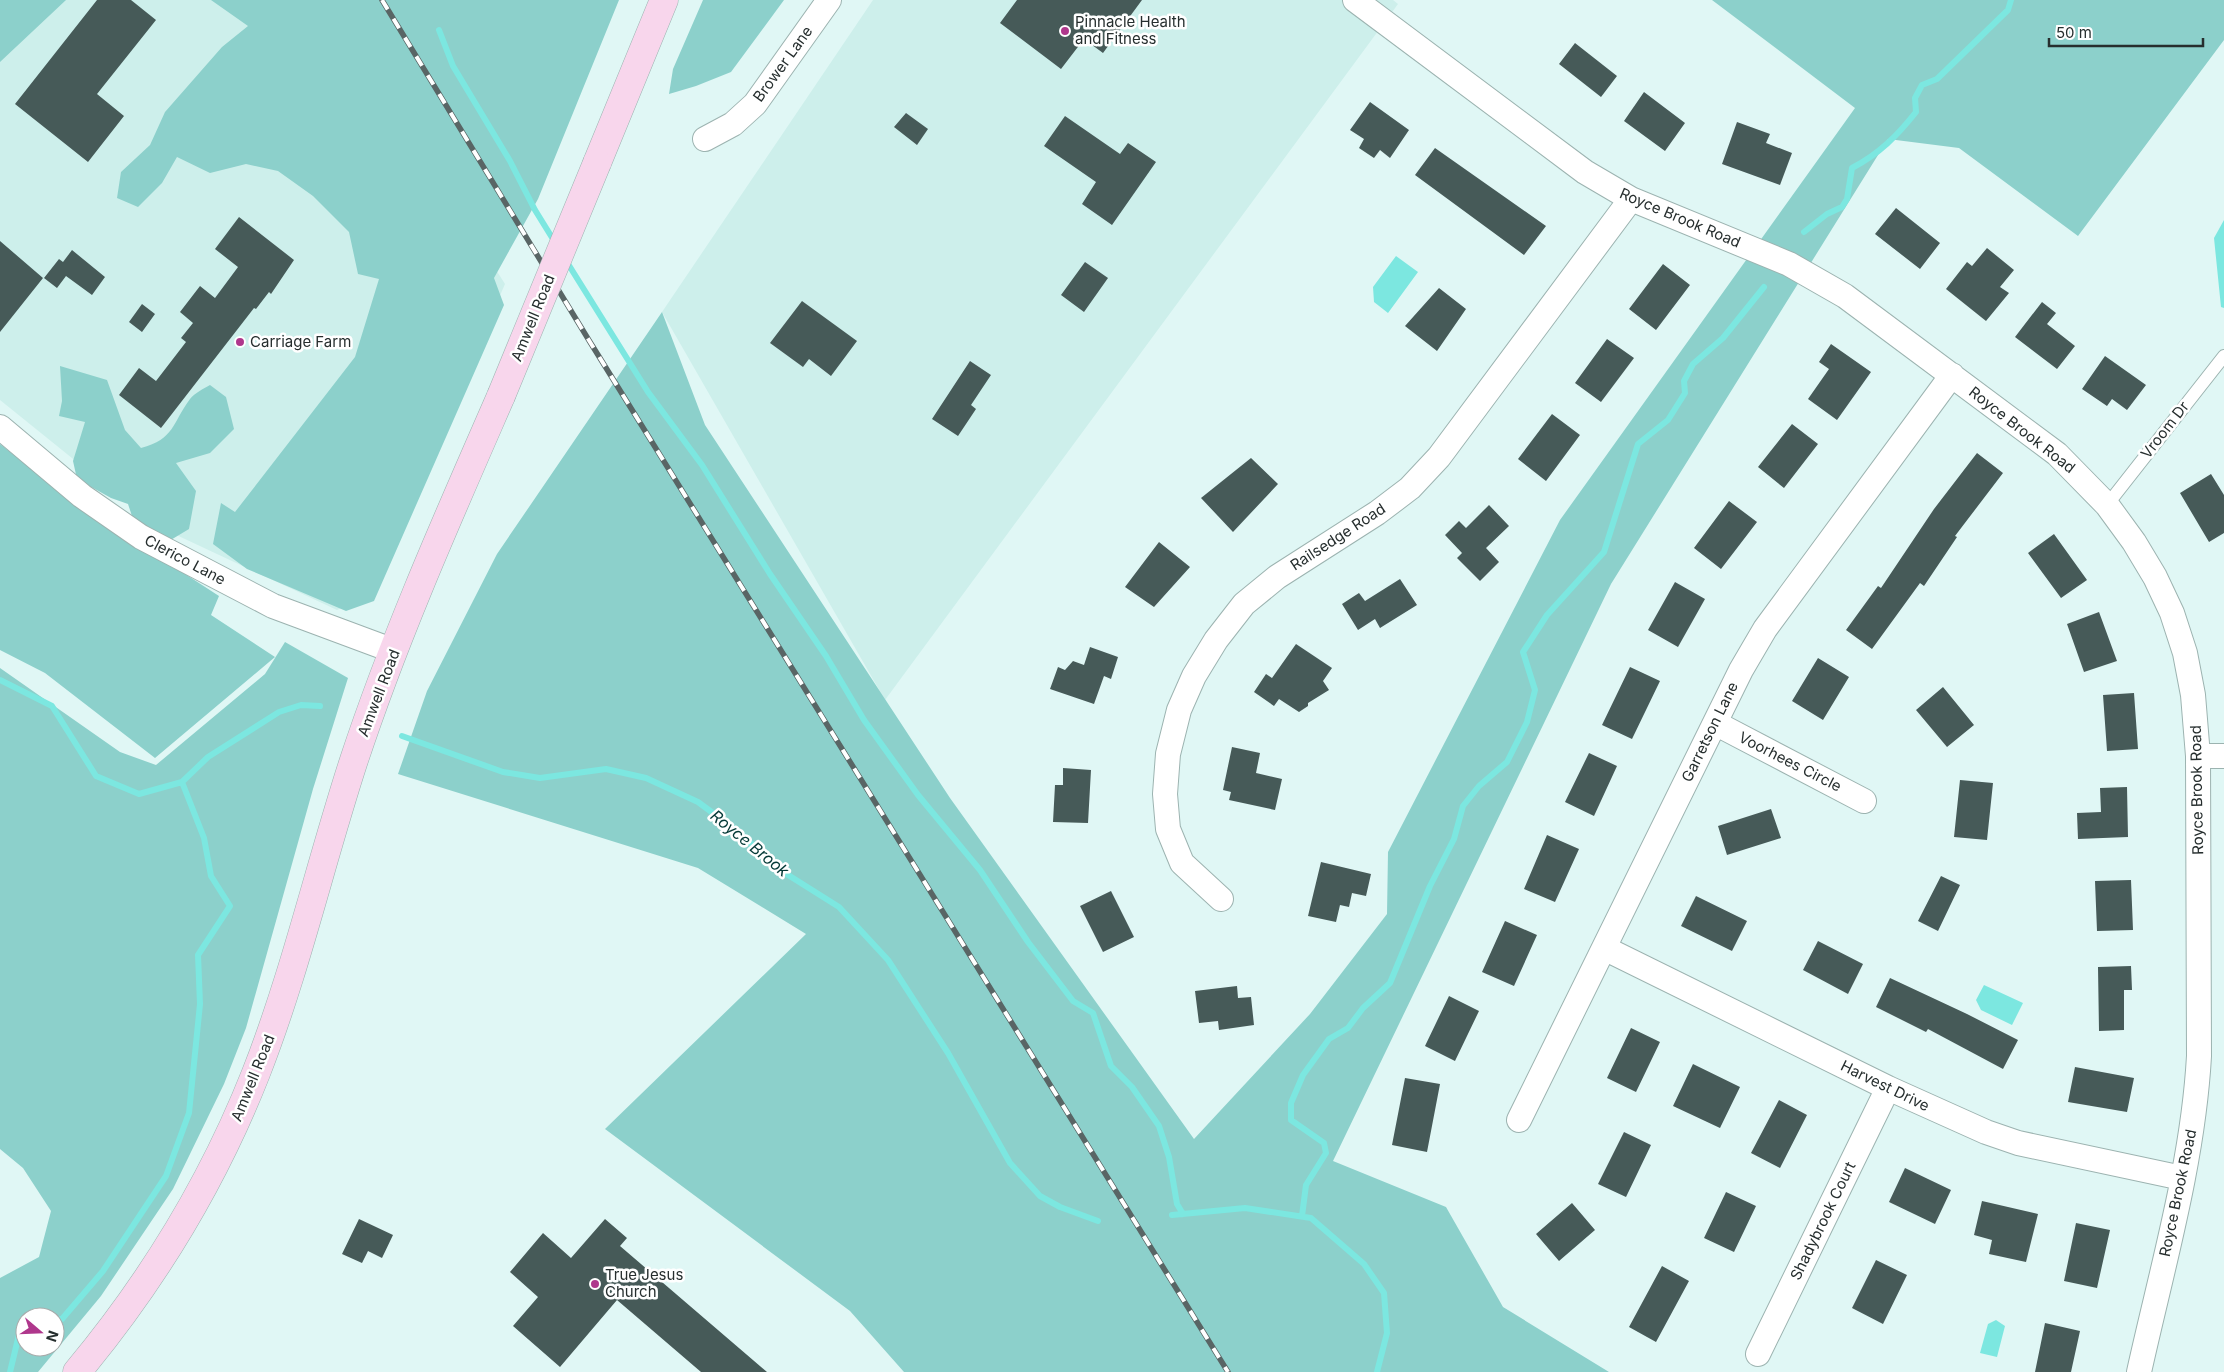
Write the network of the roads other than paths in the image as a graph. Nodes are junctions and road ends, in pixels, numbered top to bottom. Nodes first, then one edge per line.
1 (664, 0) edge
2 (829, 0) edge
3 (1355, 0) edge
4 (705, 139) dead end
5 (1631, 199) junction
6 (2224, 356) edge
7 (1952, 376) junction
8 (0, 427) edge
9 (2107, 505) junction
10 (394, 651) junction
11 (1716, 723) junction
12 (2198, 756) junction
13 (2224, 756) edge
14 (1864, 801) dead end
15 (1221, 898) dead end
16 (1604, 948) junction
17 (1888, 1088) junction
18 (1520, 1120) dead end
19 (2182, 1178) junction
20 (1758, 1354) dead end
21 (77, 1372) edge
22 (2139, 1372) edge

1 - 10 main road, Amwell Road, bridge
2 - 4 street, Brower Lane
3 - 5 street, Royce Brook Road
5 - 7 street, Royce Brook Road
5 - 15 street, Railsedge Road
6 - 9 lane, Vroom Dr
7 - 9 street, Royce Brook Road
7 - 11 street, Garretson Lane
8 - 10 street, Clerico Lane
9 - 12 street, Royce Brook Road
10 - 21 main road, Amwell Road
11 - 14 street, Voorhees Circle
11 - 16 street, Garretson Lane
12 - 13 street
12 - 19 street, Royce Brook Road
16 - 17 street, Harvest Drive
16 - 18 street, Garretson Lane
17 - 19 street, Harvest Drive
17 - 20 street, Shadybrook Court
19 - 22 street, Royce Brook Road

